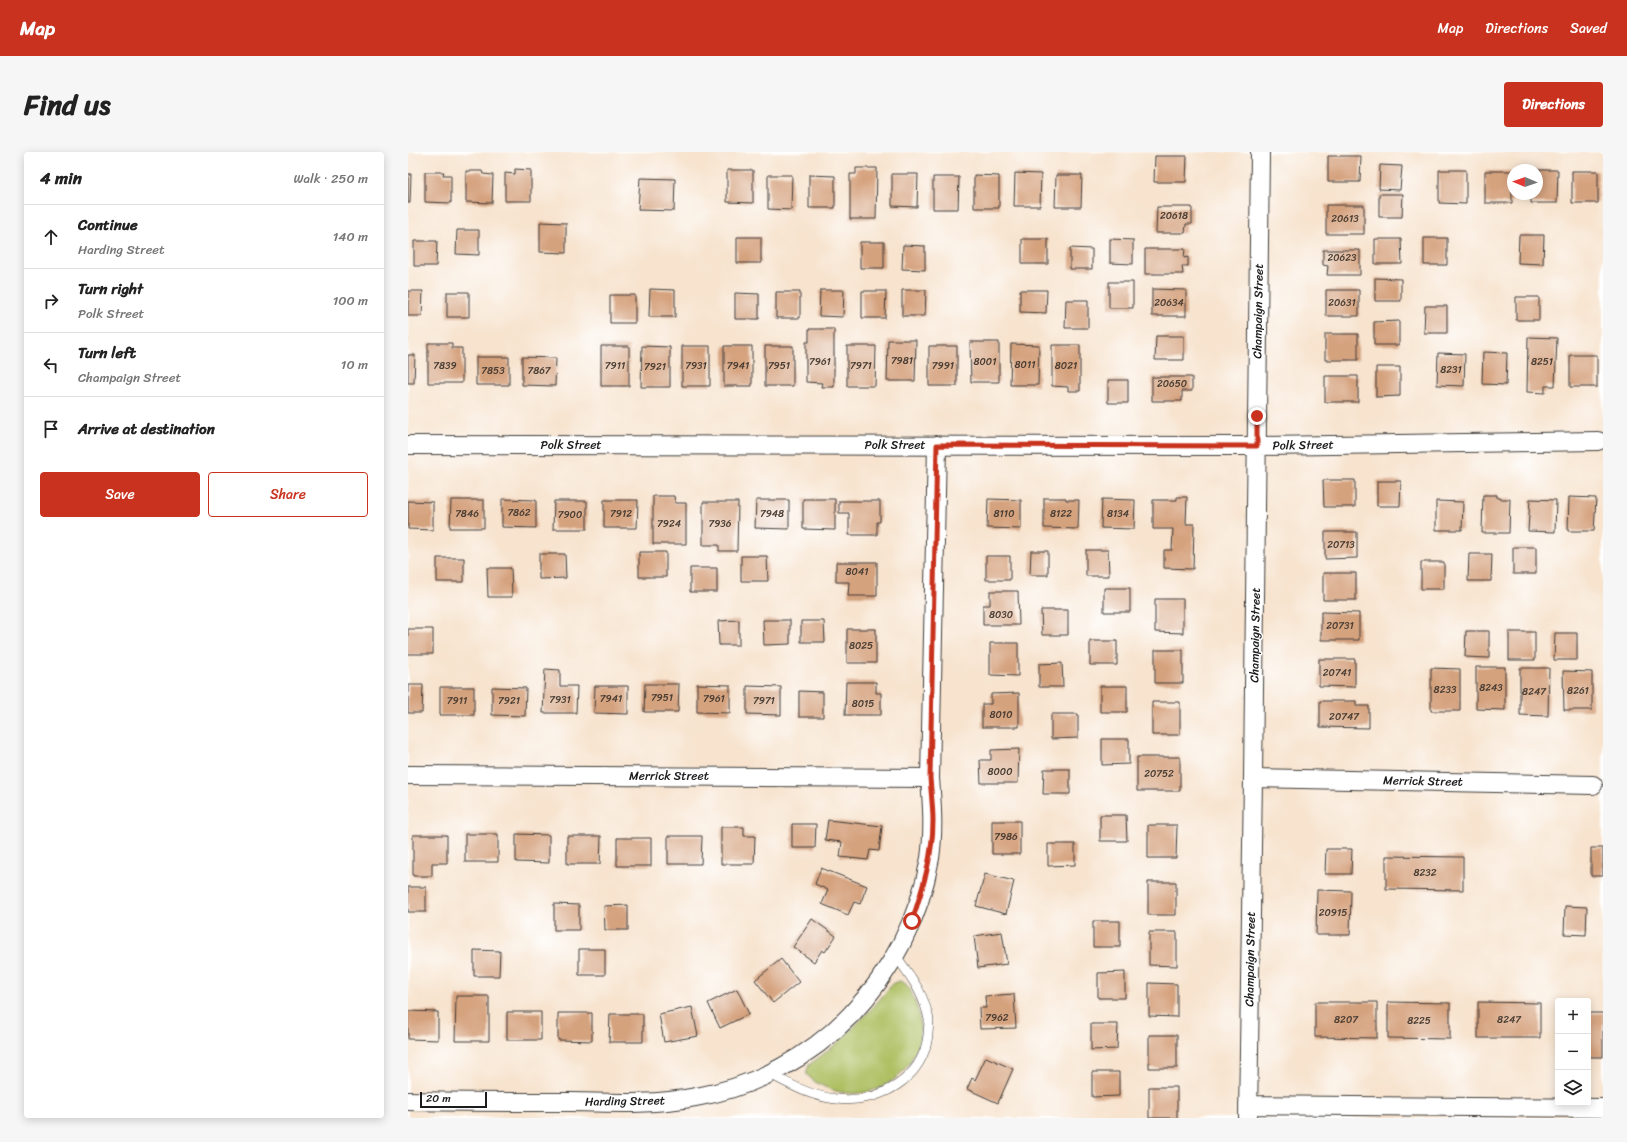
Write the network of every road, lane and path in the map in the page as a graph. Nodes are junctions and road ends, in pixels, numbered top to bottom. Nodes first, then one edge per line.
1 (1260, 152) edge
2 (1601, 441) edge
3 (408, 445) edge
4 (937, 445) junction
5 (1257, 446) junction
6 (408, 775) edge
7 (930, 778) junction
8 (1253, 778) junction
9 (1598, 783) edge
10 (896, 956) junction
11 (768, 1073) junction
12 (408, 1101) edge
13 (1603, 1108) edge
14 (1248, 1112) edge

1 - 5 street, Champaign Street
2 - 5 street, Polk Street
3 - 4 street, Polk Street
4 - 5 street, Polk Street
4 - 7 street, Harding Street
5 - 8 street, Champaign Street
6 - 7 street, Merrick Street
7 - 10 street, Harding Street
8 - 9 street, Merrick Street
8 - 14 street, Champaign Street
10 - 11 street, Harding Street
10 - 11 lane
11 - 12 street, Harding Street
13 - 14 street

